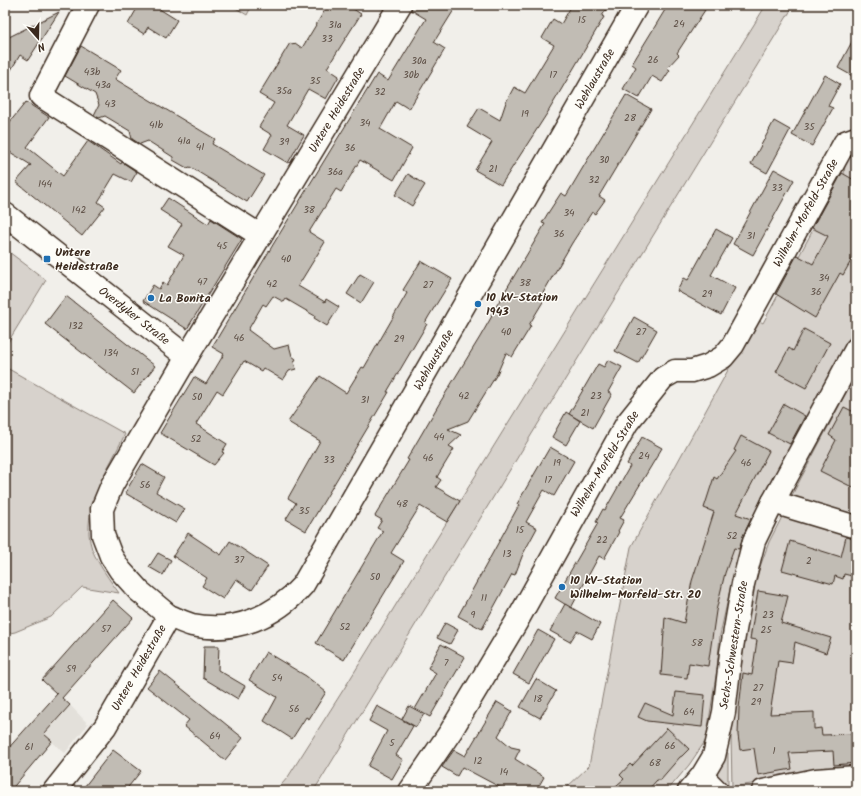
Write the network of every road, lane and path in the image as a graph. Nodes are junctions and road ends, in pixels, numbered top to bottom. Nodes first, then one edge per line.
1 (88, 5) edge
2 (400, 5) edge
3 (638, 5) edge
4 (856, 138) edge
5 (5, 214) edge
6 (261, 236) junction
7 (856, 348) edge
8 (187, 357) junction
9 (773, 502) junction
10 (856, 527) edge
11 (169, 616) junction
12 (856, 777) edge
13 (703, 786) edge
14 (54, 791) edge
15 (410, 791) edge
16 (762, 791) edge

1 - 6 street
2 - 6 street, Untere Heidestraße
3 - 11 street, Wehlaustraße
4 - 15 street, Wilhelm-Morfeld-Straße
5 - 8 street, Overdyker Straße
6 - 8 street, Untere Heidestraße
7 - 9 street, Sechs-Schwestern-Straße
8 - 11 street, Untere Heidestraße
9 - 10 street
9 - 13 street, Sechs-Schwestern-Straße
11 - 14 street, Untere Heidestraße
12 - 16 street

